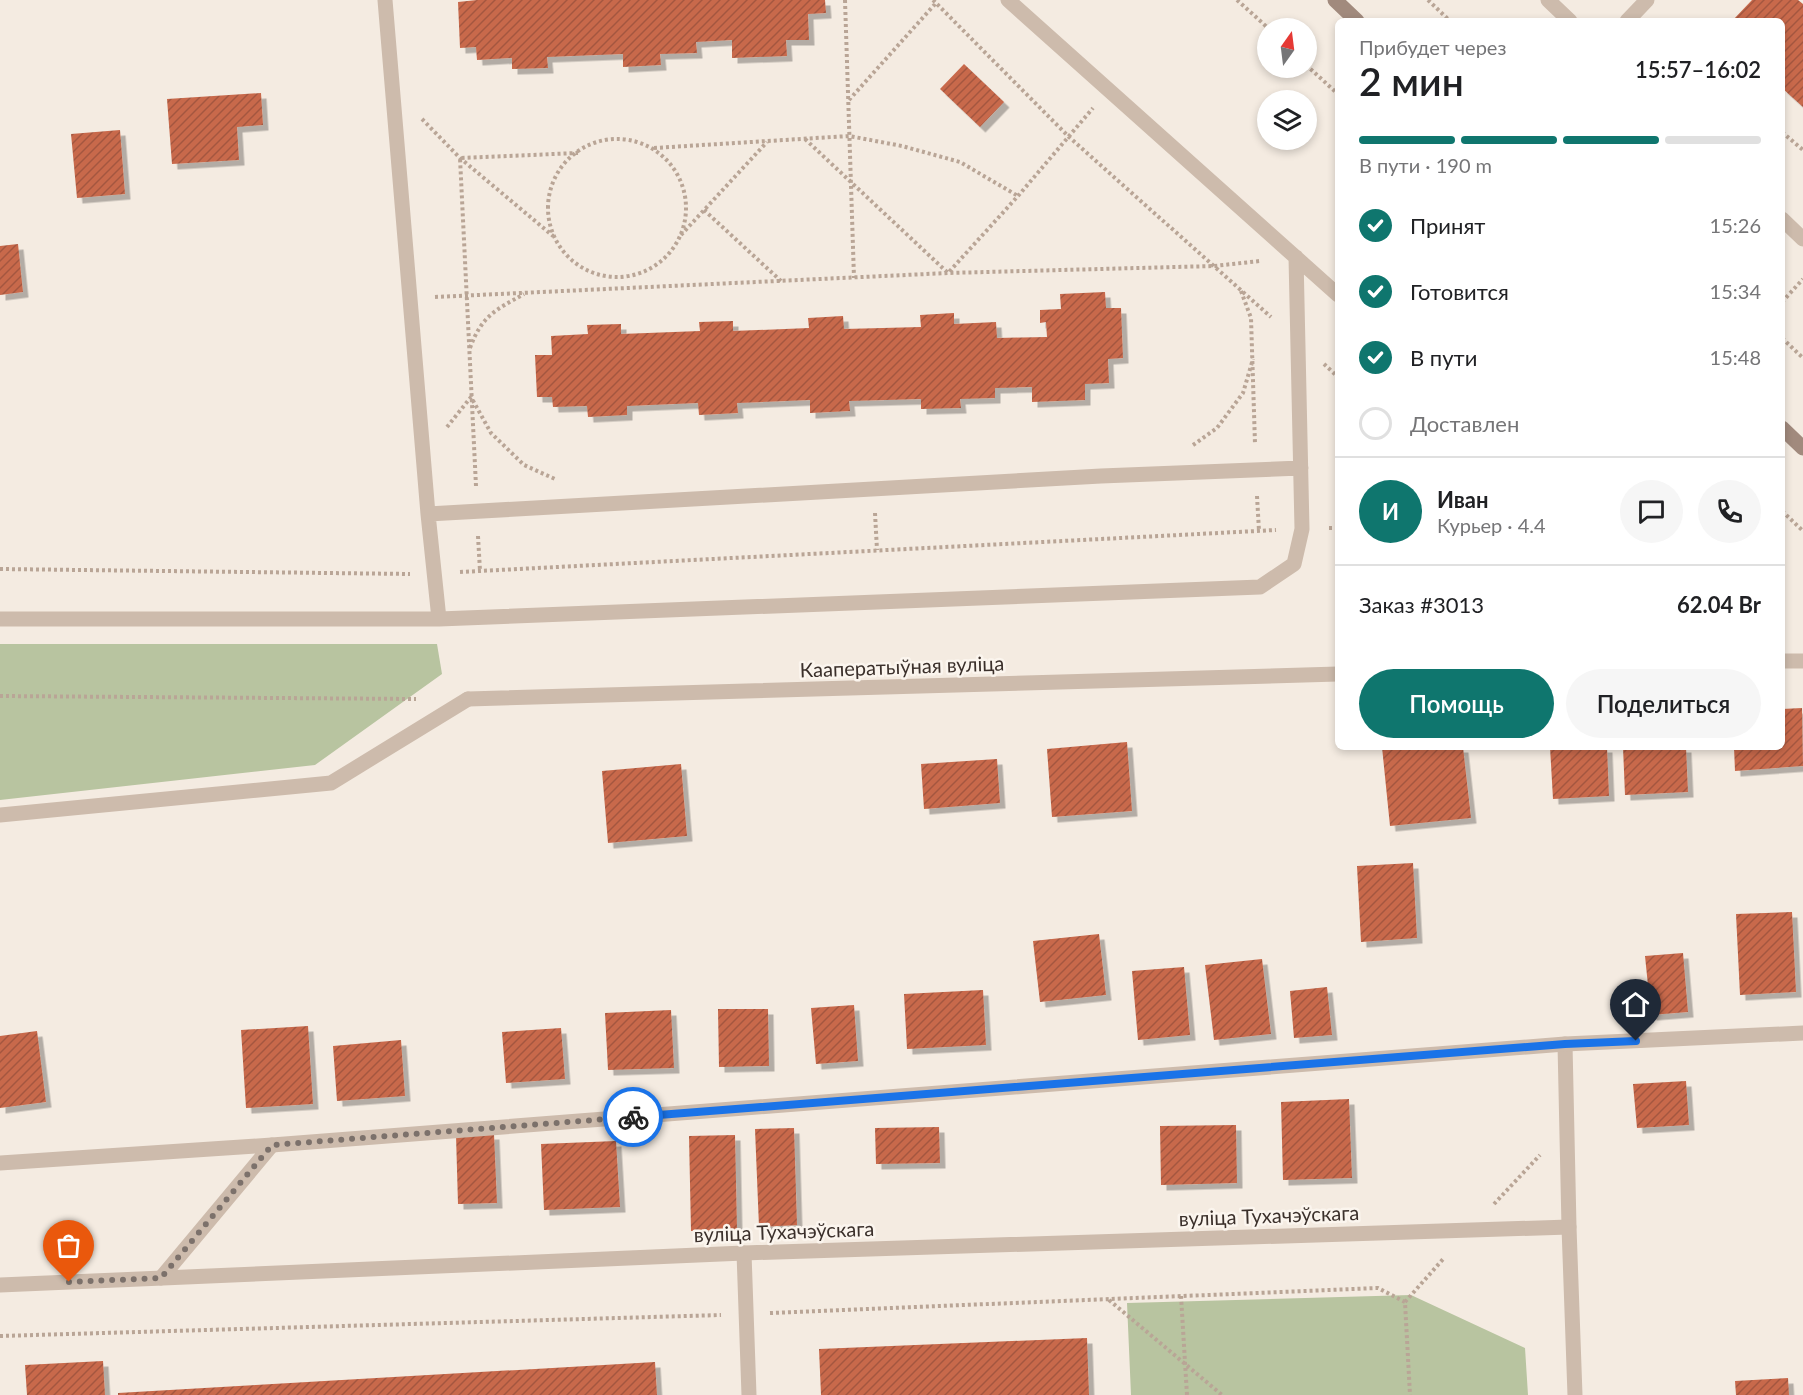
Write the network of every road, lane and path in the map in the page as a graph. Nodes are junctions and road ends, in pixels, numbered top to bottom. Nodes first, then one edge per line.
1 (385, 0) edge
2 (845, 0) edge
3 (1008, 0) edge
4 (1237, 0) edge
5 (1335, 0) edge
6 (1428, 0) edge
7 (1548, 0) edge
8 (1647, 0) edge
9 (934, 2) edge
10 (1257, 18) edge
11 (1354, 18) edge
12 (1447, 18) edge
13 (1567, 18) edge
14 (1630, 18) edge
15 (1317, 75) edge
16 (393, 88) junction
17 (1109, 90) junction
18 (1335, 91) edge
19 (848, 101) junction
20 (1785, 135) edge
21 (849, 136) junction
22 (1069, 137) junction
23 (804, 140) junction
24 (768, 141) junction
25 (654, 148) junction
26 (1803, 150) edge
27 (578, 153) junction
28 (460, 158) junction
29 (851, 184) junction
30 (1018, 196) junction
31 (704, 210) junction
32 (548, 218) junction
33 (534, 220) junction
34 (1785, 222) edge
35 (680, 236) junction
36 (554, 237) junction
37 (1803, 239) edge
38 (1296, 257) junction
39 (1214, 266) junction
40 (948, 273) junction
41 (618, 277) junction
42 (854, 278) junction
43 (1803, 279) edge
44 (782, 281) junction
45 (1240, 288) junction
46 (619, 289) junction
47 (1335, 292) edge
48 (525, 293) junction
49 (466, 296) junction
50 (410, 298) junction
51 (1785, 299) edge
52 (1785, 341) edge
53 (1298, 342) junction
54 (469, 350) junction
55 (1803, 358) edge
56 (1335, 374) edge
57 (471, 397) junction
58 (1785, 431) edge
59 (1803, 448) edge
60 (1301, 468) junction
61 (1256, 470) junction
62 (564, 483) dead end
63 (477, 512) junction
64 (428, 514) junction
65 (1785, 514) edge
66 (1335, 528) edge
67 (1302, 529) junction
68 (1259, 531) junction
69 (1803, 531) edge
70 (0, 569) edge
71 (480, 571) junction
72 (434, 574) junction
73 (0, 619) edge
74 (440, 619) junction
75 (1785, 661) edge
76 (1803, 661) edge
77 (1335, 674) edge
78 (0, 696) edge
79 (421, 699) dead end
80 (0, 815) edge
81 (1803, 1033) edge
82 (1565, 1044) junction
83 (272, 1145) junction
84 (0, 1163) edge
85 (1569, 1227) junction
86 (744, 1253) junction
87 (161, 1278) junction
88 (0, 1285) edge
89 (1181, 1296) junction
90 (1108, 1299) junction
91 (746, 1314) junction
92 (0, 1336) edge
93 (1185, 1362) junction
94 (749, 1395) edge
95 (1187, 1395) edge
96 (1222, 1395) edge
97 (1410, 1395) edge
98 (1575, 1395) edge

1 - 16 street
2 - 19 path
3 - 17 street
4 - 10 path
5 - 11 main road
6 - 12 path
7 - 13 street
8 - 14 street
9 - 19 path
9 - 22 path
15 - 18 path
16 - 28 path
16 - 50 street
17 - 22 path
17 - 38 street
19 - 21 path
20 - 26 path
21 - 23 path
21 - 29 path
21 - 30 path
22 - 30 path
22 - 39 path
23 - 24 path
23 - 29 path
24 - 25 path
24 - 31 path
25 - 27 path
25 - 35 path
27 - 28 path
27 - 32 path
28 - 33 path
28 - 49 path
29 - 40 path
29 - 42 path
30 - 40 path
31 - 35 path
31 - 44 path
32 - 33 path
32 - 36 path
33 - 36 path
34 - 37 street
35 - 41 path
36 - 41 path
38 - 39 path
38 - 47 street
38 - 53 street
39 - 40 path
39 - 45 path
40 - 42 path
41 - 46 path
42 - 44 path
43 - 51 path
44 - 46 path
45 - 53 path
45 - 61 path
46 - 48 path
48 - 49 path
48 - 54 path
49 - 50 path
49 - 54 path
50 - 64 street
52 - 55 path
53 - 56 path
53 - 60 street
54 - 57 path
57 - 62 path
57 - 63 path
58 - 59 main road
60 - 61 street
60 - 67 street
61 - 63 street
61 - 68 path
63 - 64 street
63 - 71 path
64 - 72 street
65 - 69 path
66 - 67 path
67 - 68 path
67 - 74 street
68 - 71 path
70 - 72 path
71 - 72 path
72 - 74 street
73 - 74 street
75 - 76 street
77 - 80 street, Кааператыўная вуліца
78 - 79 path
81 - 82 street
82 - 83 street
82 - 85 street
83 - 84 street
83 - 87 street
85 - 86 street, вуліца Тухачэўскага
85 - 98 street
86 - 87 street, вуліца Тухачэўскага
86 - 91 street
87 - 88 street, вуліца Тухачэўскага
89 - 90 path
89 - 93 path
89 - 97 path
90 - 91 path
90 - 93 path
91 - 92 path
91 - 94 street
93 - 95 path
93 - 96 path

